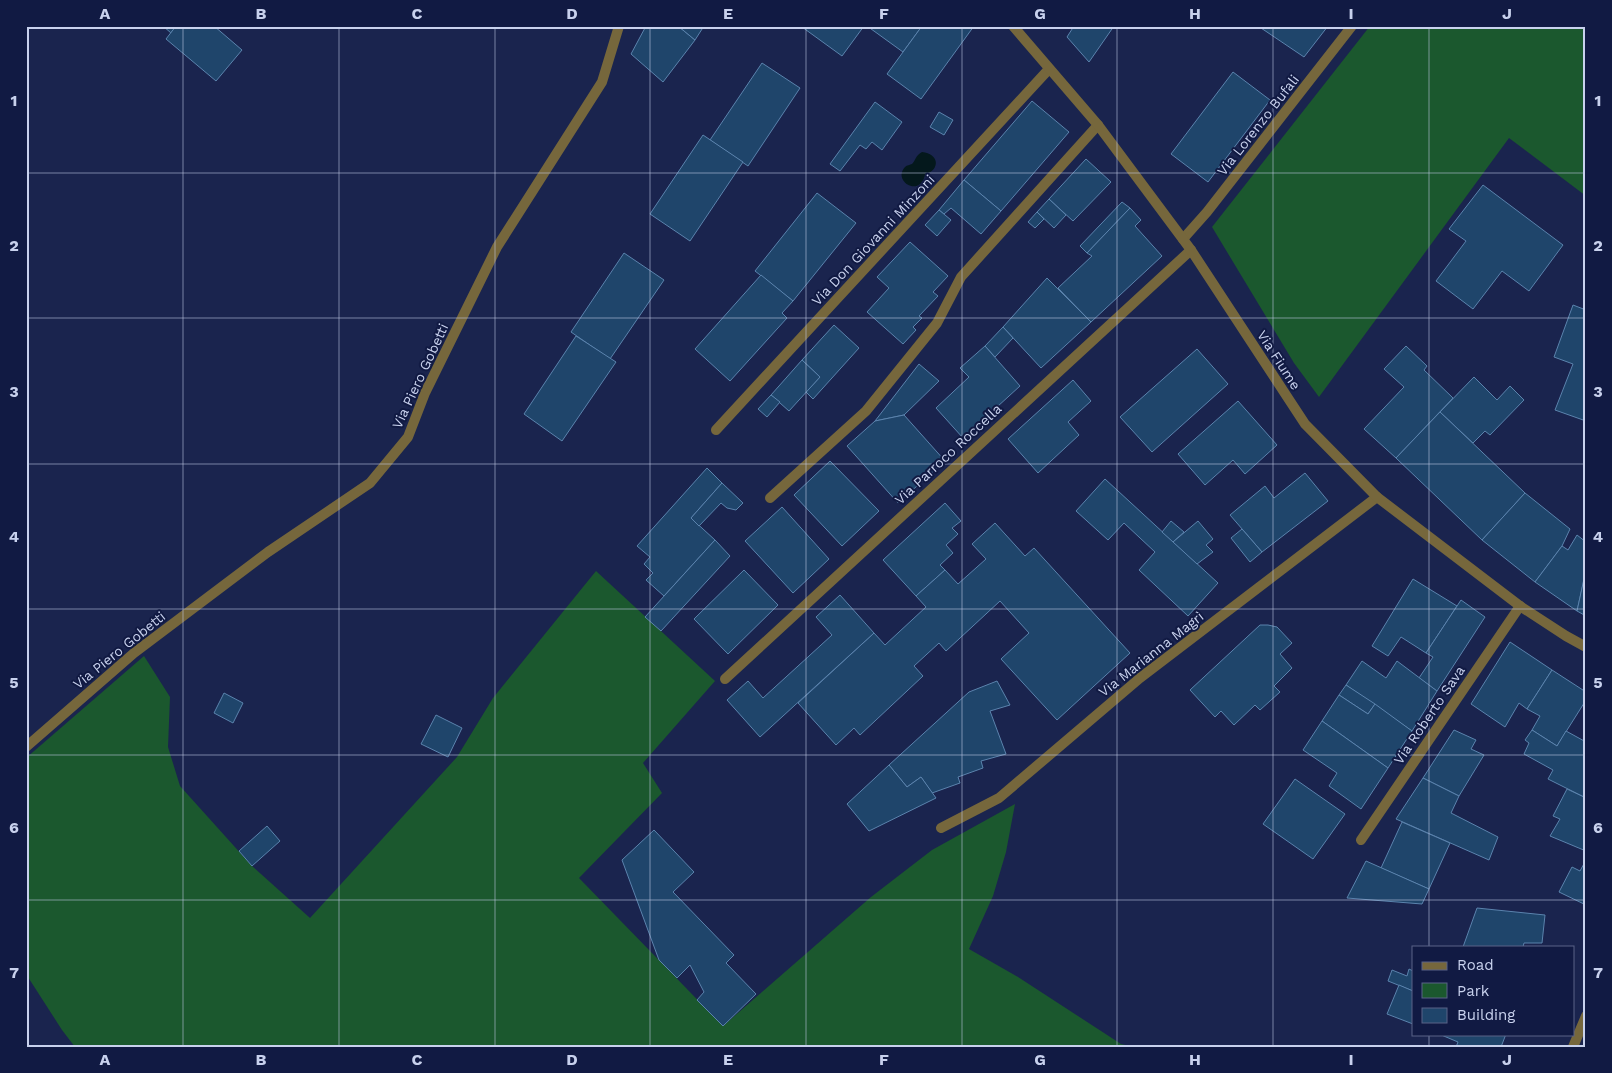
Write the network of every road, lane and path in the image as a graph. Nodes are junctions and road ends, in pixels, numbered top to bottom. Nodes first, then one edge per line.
1 (619, 26) edge
2 (1013, 26) edge
3 (1352, 26) edge
4 (1049, 69) junction
5 (1098, 125) junction
6 (1183, 239) junction
7 (1191, 250) junction
8 (716, 430) dead end
9 (1377, 497) junction
10 (770, 498) dead end
11 (1520, 606) junction
12 (1586, 647) edge
13 (725, 679) dead end
14 (26, 747) edge
15 (941, 828) dead end
16 (1361, 840) dead end
17 (1586, 1016) edge
18 (1573, 1047) edge

1 - 14 street, Via Piero Gobetti
2 - 4 street, Via Fiume
3 - 6 street, Via Lorenzo Bufali
4 - 5 street, Via Fiume
4 - 8 street, Via Don Giovanni Minzoni
5 - 6 street, Via Fiume
5 - 10 street
6 - 7 street, Via Fiume
7 - 9 street, Via Fiume
7 - 13 street, Via Parroco Roccella
9 - 11 street, Via Fiume
9 - 15 street, Via Marianna Magrì
11 - 12 street, Via Fiume
11 - 16 street, Via Roberto Sava
17 - 18 street

